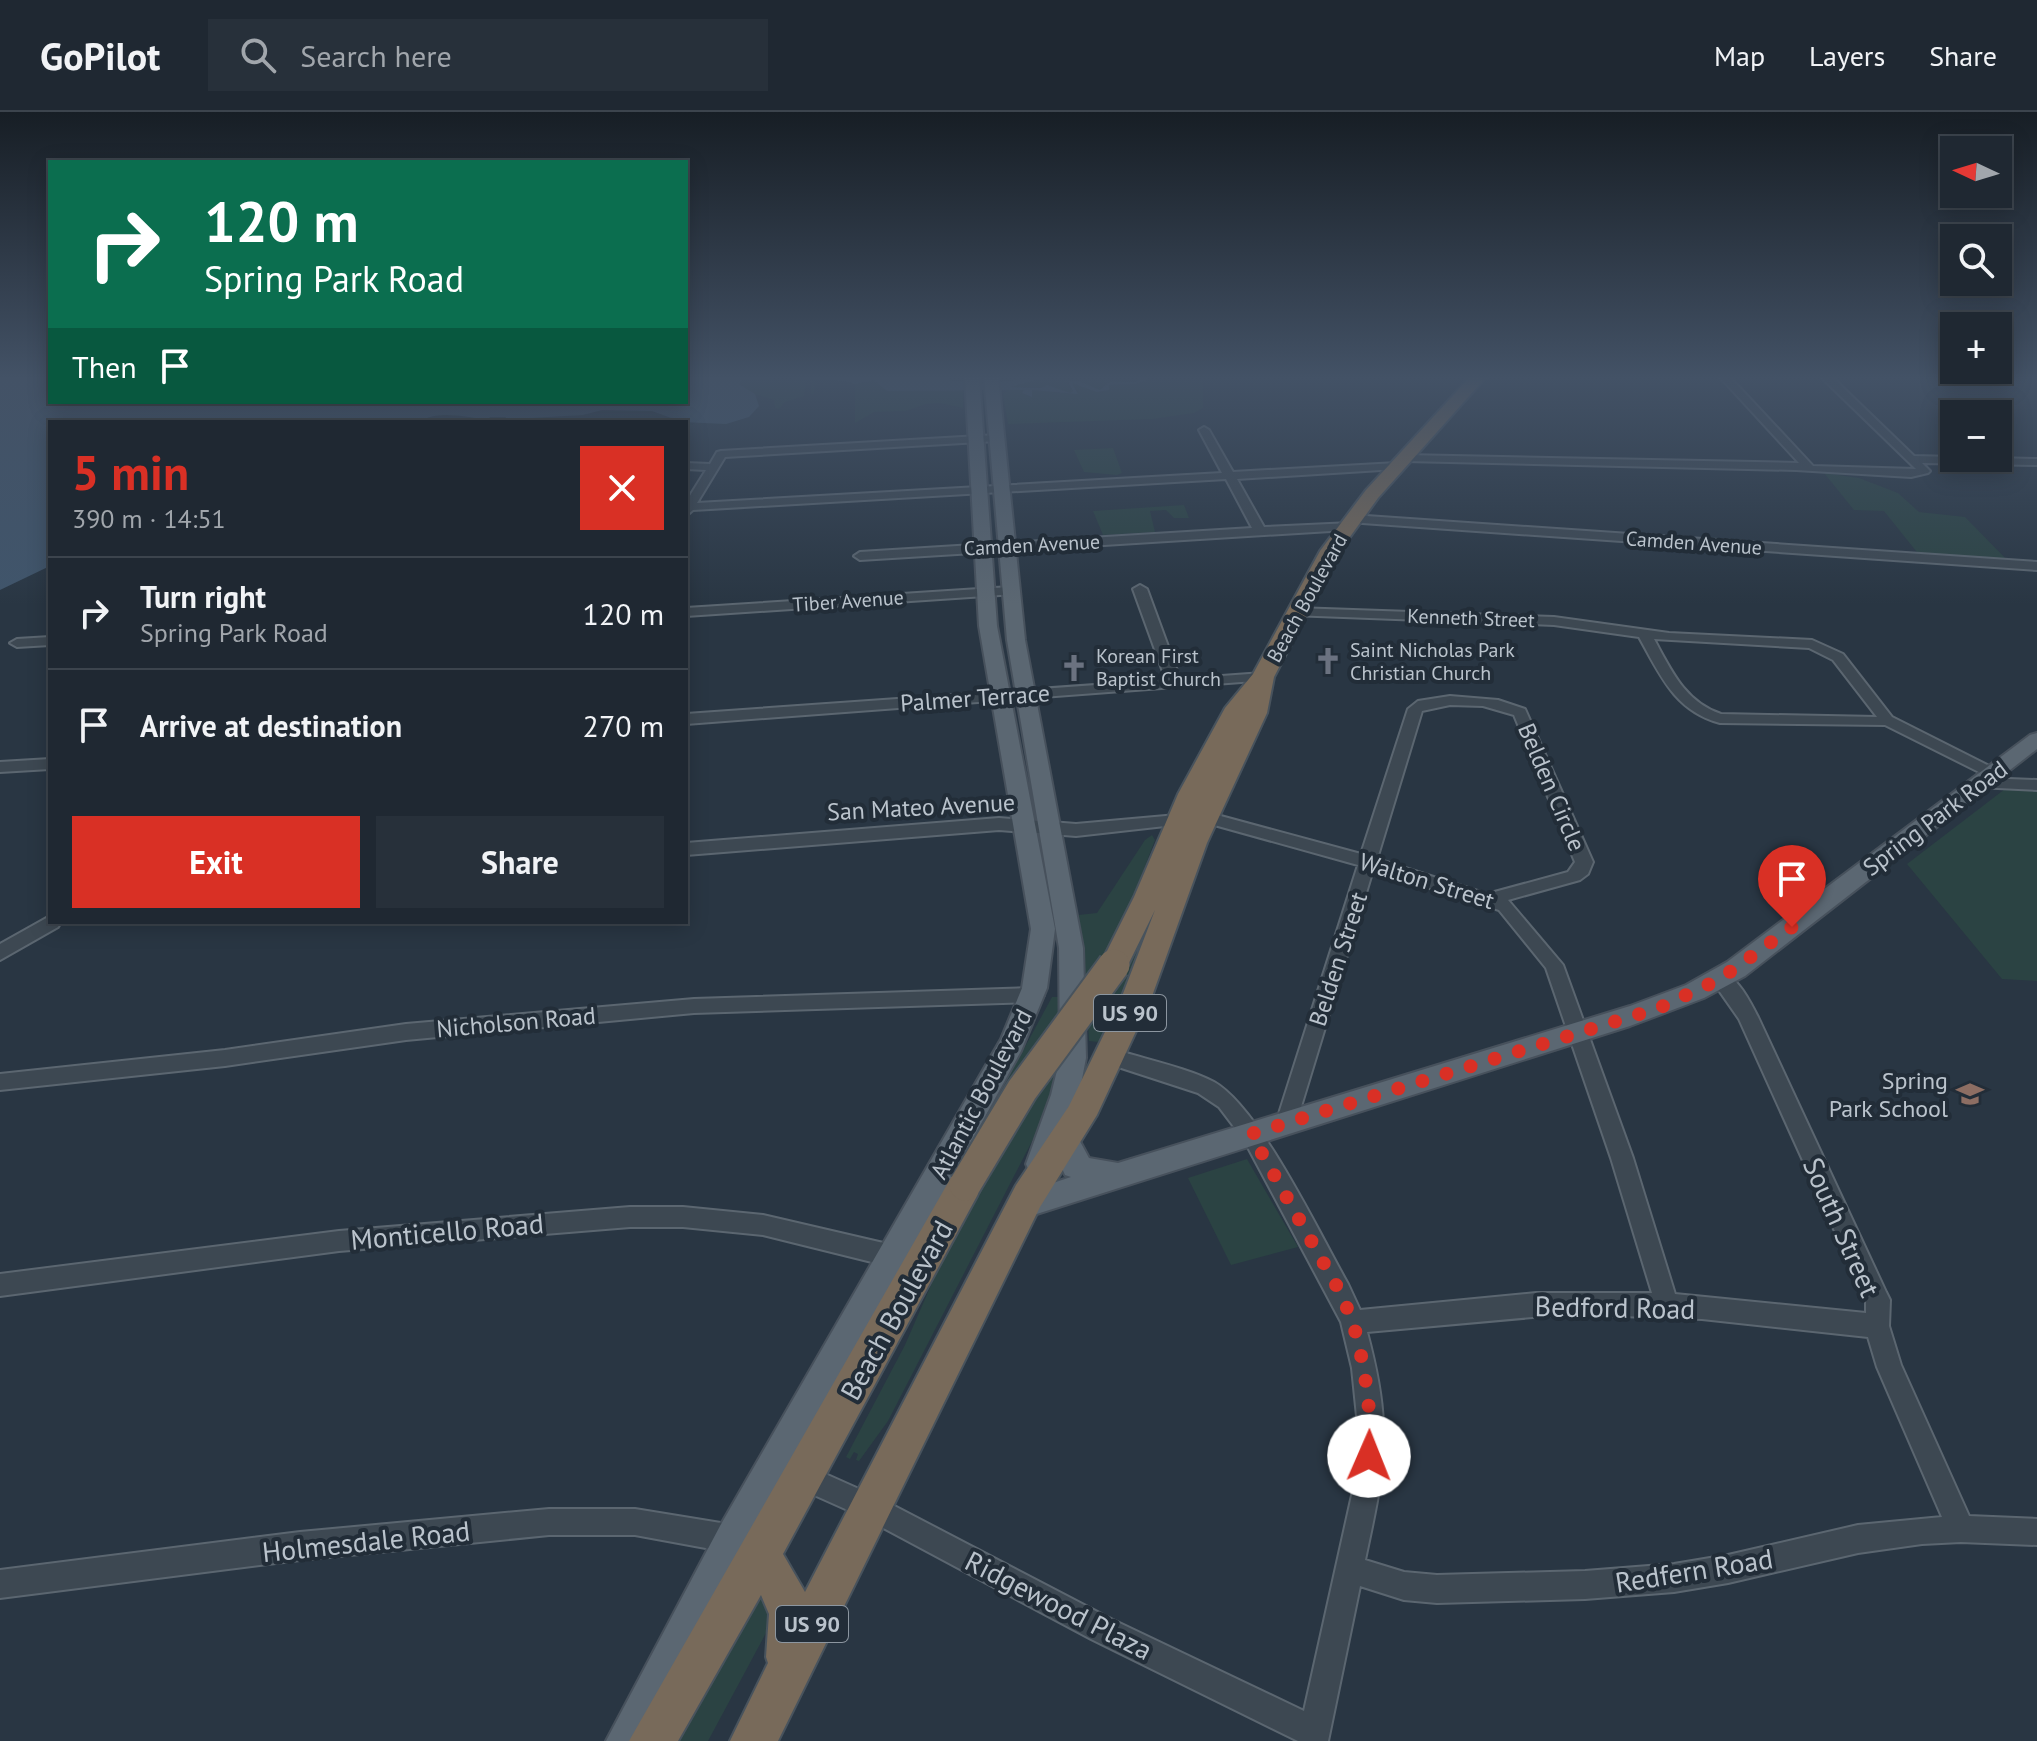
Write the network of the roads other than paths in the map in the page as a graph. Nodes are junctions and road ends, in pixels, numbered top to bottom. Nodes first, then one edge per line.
1 (755, 452) edge
2 (977, 452) edge
3 (998, 452) edge
4 (1216, 452) edge
5 (1410, 452) edge
6 (1790, 452) edge
7 (1906, 452) edge
8 (1913, 459) junction
9 (1401, 462) junction
10 (2037, 462) edge
11 (688, 466) edge
12 (712, 467) junction
13 (1804, 468) junction
14 (1229, 475) junction
15 (1000, 489) junction
16 (979, 490) junction
17 (688, 508) edge
18 (688, 510) edge
19 (1350, 523) junction
20 (1260, 531) junction
21 (1006, 547) junction
22 (982, 548) junction
23 (860, 556) dead end
24 (2037, 566) edge
25 (1140, 589) dead end
26 (1010, 591) junction
27 (985, 592) junction
28 (688, 612) edge
29 (1296, 612) junction
30 (1645, 635) junction
31 (48, 641) edge
32 (17, 643) dead end
33 (1263, 677) junction
34 (1174, 683) junction
35 (1026, 694) junction
36 (998, 696) junction
37 (1419, 705) joint
38 (688, 719) edge
39 (1887, 720) junction
40 (2037, 739) edge
41 (48, 764) edge
42 (0, 767) edge
43 (1989, 778) junction
44 (2037, 785) edge
45 (1192, 818) junction
46 (1037, 827) junction
47 (688, 849) edge
48 (1368, 862) junction
49 (1491, 899) junction
50 (49, 924) edge
51 (0, 953) edge
52 (1720, 979) junction
53 (1034, 995) junction
54 (1575, 1032) junction
55 (1110, 1056) junction
56 (0, 1082) edge
57 (1286, 1123) junction
58 (1062, 1127) junction
59 (1251, 1134) junction
60 (1123, 1174) junction
61 (1026, 1200) junction
62 (892, 1256) junction
63 (0, 1285) edge
64 (1667, 1305) junction
65 (1353, 1322) junction
66 (1877, 1326) junction
67 (803, 1477) junction
68 (870, 1507) junction
69 (1961, 1529) junction
70 (2037, 1532) edge
71 (746, 1548) junction
72 (1351, 1570) junction
73 (0, 1584) edge
74 (781, 1685) junction
75 (1314, 1736) edge
76 (626, 1741) edge
77 (652, 1741) edge
78 (753, 1741) edge

1 - 12 street
2 - 16 main road, Atlantic Boulevard
3 - 15 main road, Atlantic Boulevard
4 - 14 street
5 - 9 highway, Beach Boulevard / US 90
6 - 13 street
7 - 8 street
8 - 10 street
8 - 13 street
9 - 13 street
9 - 14 street
9 - 19 highway, Beach Boulevard / US 90
11 - 12 street
12 - 17 street
14 - 15 street
14 - 20 street
15 - 16 street
15 - 21 main road, Atlantic Boulevard
16 - 18 street
16 - 22 main road, Atlantic Boulevard
19 - 20 street, Camden Avenue
19 - 24 street, Camden Avenue
19 - 29 highway, Beach Boulevard / US 90
20 - 21 street, Camden Avenue
21 - 22 street, Camden Avenue
21 - 26 main road, Atlantic Boulevard
22 - 23 street, Camden Avenue
22 - 27 main road, Atlantic Boulevard
25 - 34 street
26 - 27 street, Tiber Avenue
26 - 35 main road, Atlantic Boulevard
27 - 28 street, Tiber Avenue
27 - 36 main road, Atlantic Boulevard
29 - 30 street, Kenneth Street
29 - 33 highway, Beach Boulevard / US 90
30 - 39 street, Kenneth Street
30 - 39 street
31 - 32 street
33 - 34 street, Palmer Terrace
33 - 45 highway, Beach Boulevard / US 90
34 - 35 street, Palmer Terrace
35 - 36 street, Palmer Terrace
35 - 46 main road, Atlantic Boulevard
36 - 38 street, Palmer Terrace
36 - 46 main road, Atlantic Boulevard
37 - 48 street, Belden Street
37 - 49 street, Belden Circle
39 - 43 street
40 - 43 main road, Spring Park Road
41 - 42 street
43 - 44 street
43 - 52 main road, Spring Park Road
45 - 46 street, San Mateo Avenue
45 - 48 street, Walton Street
45 - 55 highway, Beach Boulevard / US 90
45 - 67 highway, Beach Boulevard / US 90, bridge
46 - 47 street, San Mateo Avenue
46 - 53 main road, Atlantic Boulevard
46 - 58 main road, Atlantic Boulevard
48 - 49 street, Walton Street
48 - 57 street, Belden Street
49 - 54 street, Walton Street
50 - 51 street
52 - 54 main road, Spring Park Road
52 - 66 street, South Street
53 - 56 street, Nicholson Road
53 - 62 main road, Atlantic Boulevard
54 - 57 main road, Spring Park Road
54 - 64 street, Walton Street
55 - 58 highway, Beach Boulevard / US 90
55 - 59 street
57 - 59 main road, Spring Park Road
58 - 60 main road, Spring Park Road
58 - 61 highway, Beach Boulevard / US 90
59 - 60 main road, Spring Park Road
59 - 65 street
60 - 61 main road, Spring Park Road
61 - 68 highway, US 90
62 - 63 street, Monticello Road
62 - 71 main road, Atlantic Boulevard
64 - 65 street, Bedford Road
64 - 66 street, Bedford Road
65 - 72 street
66 - 69 street, South Street
67 - 68 street, Ridgewood Plaza
67 - 71 highway, Beach Boulevard / US 90
68 - 74 highway, US 90
68 - 75 street, Ridgewood Plaza
69 - 70 street, Redfern Road
69 - 72 street, Redfern Road
71 - 73 street, Holmesdale Road
71 - 74 highway
71 - 76 main road, Atlantic Boulevard
71 - 77 highway, Beach Boulevard / US 90
72 - 75 street
74 - 78 highway, US 90

